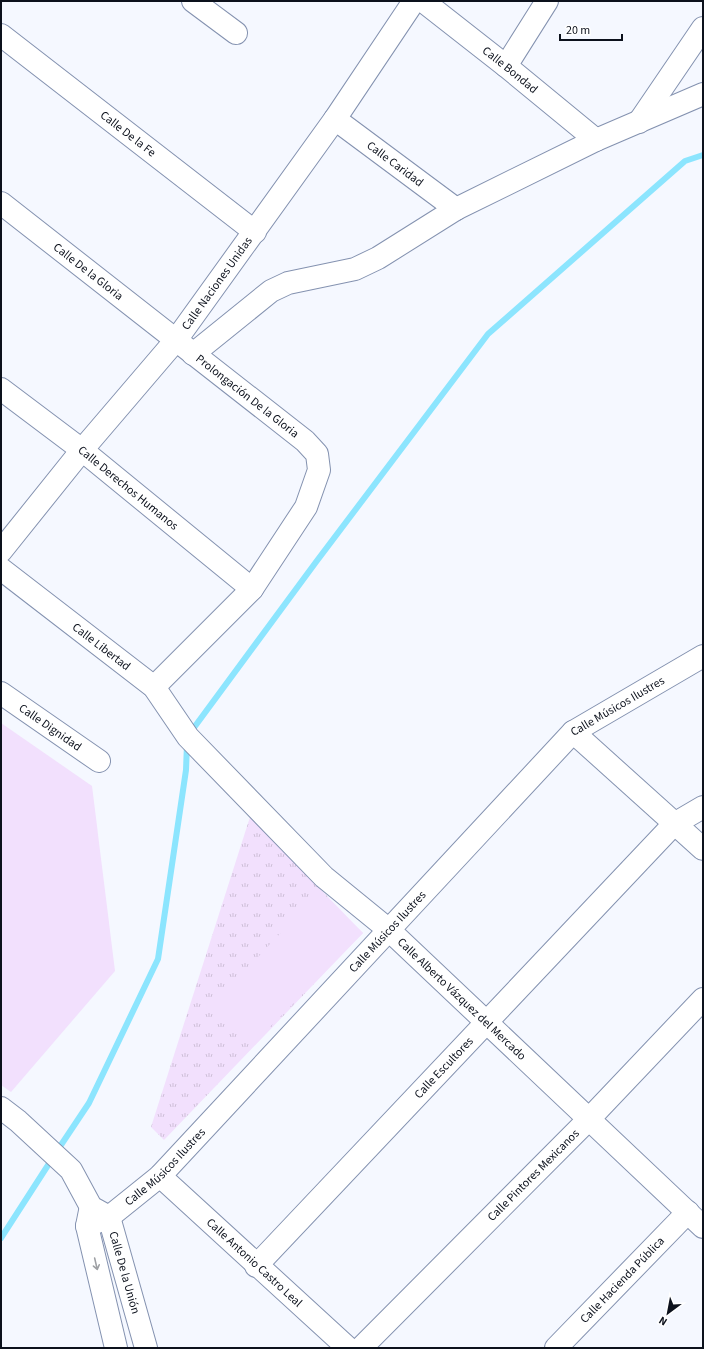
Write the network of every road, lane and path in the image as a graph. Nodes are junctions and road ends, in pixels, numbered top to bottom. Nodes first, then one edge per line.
1 (193, 1) edge
2 (414, 1) edge
3 (423, 1) edge
4 (547, 1) edge
5 (703, 28) edge
6 (236, 33) dead end
7 (1, 35) edge
8 (506, 66) junction
9 (703, 94) edge
10 (335, 119) junction
11 (639, 122) junction
12 (596, 140) junction
13 (1, 203) edge
14 (456, 209) junction
15 (255, 232) junction
16 (176, 340) junction
17 (193, 354) junction
18 (1, 389) edge
19 (82, 450) junction
20 (1, 551) edge
21 (1, 569) edge
22 (252, 589) junction
23 (703, 656) edge
24 (154, 687) junction
25 (1, 693) edge
26 (573, 732) junction
27 (188, 737) joint
28 (99, 761) dead end
29 (703, 807) edge
30 (674, 824) junction
31 (703, 850) edge
32 (389, 930) junction
33 (699, 1012) edge
34 (486, 1021) junction
35 (1, 1108) edge
36 (590, 1118) junction
37 (160, 1176) junction
38 (96, 1217) junction
39 (695, 1220) edge
40 (256, 1266) junction
41 (116, 1348) edge
42 (146, 1348) edge
43 (348, 1348) edge
44 (361, 1348) edge
45 (556, 1348) edge

1 - 6 street
2 - 10 street, Calle Naciones Unidas
3 - 8 street, Calle Bondad
4 - 8 street
5 - 11 street
7 - 15 street, Calle De la Fe
8 - 12 street, Calle Bondad
9 - 11 street
10 - 14 street, Calle Caridad
10 - 15 street, Calle Naciones Unidas
11 - 12 street
12 - 14 street
13 - 16 street, Calle De la Gloria
14 - 17 street
15 - 16 street, Calle Naciones Unidas
16 - 17 street, Prolongación De la Gloria
16 - 19 street, Calle Naciones Unidas
17 - 22 street, Prolongación De la Gloria
18 - 19 street, Calle Derechos Humanos
19 - 20 street, Calle Naciones Unidas
19 - 22 street, Calle Derechos Humanos
21 - 24 street, Calle Libertad
22 - 24 street
23 - 26 street, Calle Músicos Ilustres
24 - 27 street, Calle Libertad
25 - 28 street, Calle Dignidad
26 - 30 street
26 - 32 street, Calle Músicos Ilustres
27 - 32 street, Calle Alberto Vázquez del Mercado
29 - 30 street, Calle Escultores
30 - 31 street
30 - 34 street, Calle Escultores
32 - 34 street, Calle Alberto Vázquez del Mercado
32 - 37 street, Calle Músicos Ilustres
33 - 36 street, Calle Pintores Mexicanos
34 - 36 street, Calle Alberto Vázquez del Mercado
34 - 40 street, Calle Escultores
35 - 38 street, Calle De la Unión
36 - 39 street, Calle Alberto Vázquez del Mercado
36 - 44 street, Calle Pintores Mexicanos
37 - 38 street, Calle Músicos Ilustres
37 - 40 street, Calle Antonio Castro Leal
38 -> 41 street, Calle De la Unión
38 - 42 street, Calle De la Unión
39 - 45 street, Calle Hacienda Pública
40 - 43 street, Calle Antonio Castro Leal

